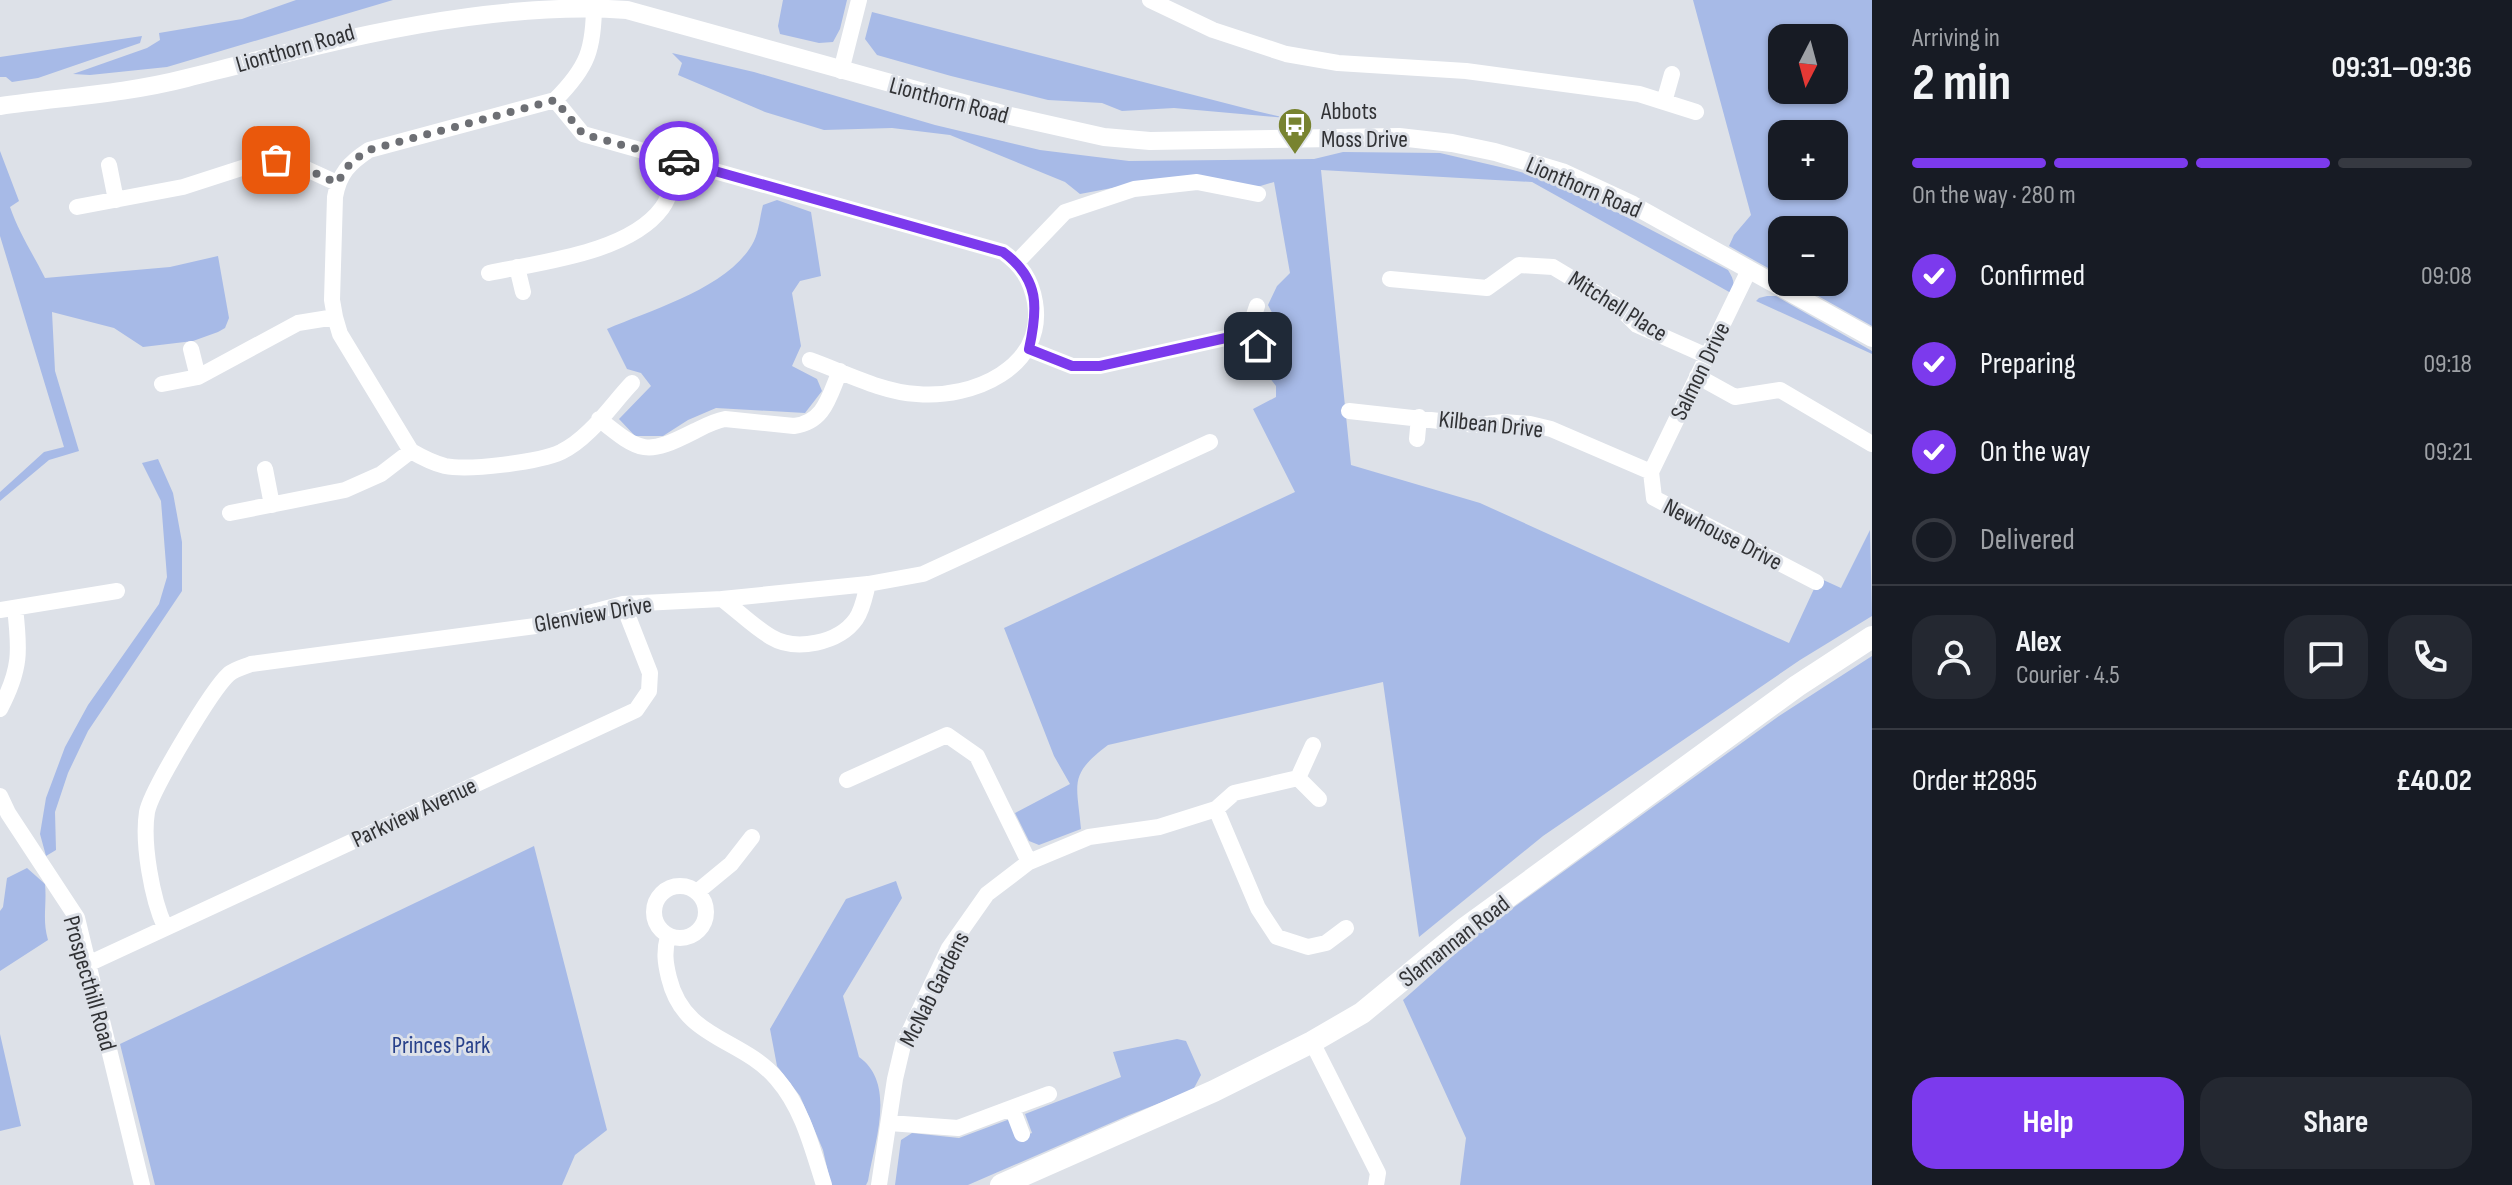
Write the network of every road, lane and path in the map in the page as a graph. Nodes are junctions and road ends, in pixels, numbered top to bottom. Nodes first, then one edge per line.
1 (859, 0) edge
2 (1150, 0) edge
3 (594, 3) junction
4 (841, 71) junction
5 (1672, 74) dead end
6 (555, 100) junction
7 (1664, 102) junction
8 (0, 106) edge
9 (1696, 112) dead end
10 (681, 162) junction
11 (109, 165) dead end
12 (337, 183) junction
13 (1258, 194) dead end
14 (116, 200) junction
15 (77, 207) dead end
16 (1017, 262) junction
17 (517, 267) junction
18 (1749, 270) junction
19 (489, 273) dead end
20 (1390, 279) dead end
21 (523, 292) dead end
22 (1257, 306) dead end
23 (335, 317) junction
24 (1248, 333) junction
25 (1872, 338) edge
26 (191, 349) dead end
27 (1029, 349) junction
28 (1707, 356) junction
29 (1269, 359) dead end
30 (810, 360) dead end
31 (840, 371) junction
32 (1697, 376) junction
33 (198, 377) junction
34 (632, 383) dead end
35 (162, 384) dead end
36 (1349, 411) dead end
37 (1419, 417) junction
38 (599, 419) junction
39 (1417, 439) dead end
40 (1210, 442) dead end
41 (1872, 444) edge
42 (411, 451) junction
43 (265, 469) dead end
44 (1651, 472) junction
45 (272, 505) junction
46 (230, 513) dead end
47 (1816, 582) dead end
48 (868, 584) junction
49 (117, 591) dead end
50 (722, 599) junction
51 (623, 604) junction
52 (7, 609) edge
53 (1872, 637) edge
54 (0, 709) edge
55 (1313, 745) dead end
56 (1298, 778) junction
57 (847, 780) dead end
58 (0, 796) edge
59 (1319, 799) dead end
60 (1216, 809) junction
61 (752, 837) dead end
62 (1029, 862) junction
63 (697, 892) junction
64 (165, 927) junction
65 (1346, 928) dead end
66 (668, 936) junction
67 (88, 964) junction
68 (1312, 1042) junction
69 (1049, 1094) dead end
70 (1012, 1108) junction
71 (889, 1123) junction
72 (1022, 1134) dead end
73 (142, 1185) edge
74 (824, 1185) edge
75 (879, 1185) edge
76 (1001, 1185) edge
77 (1376, 1185) edge

1 - 4 street
2 - 7 street
3 - 4 street, Lionthorn Road
3 - 6 street
3 - 8 street, Lionthorn Road
4 - 18 street, Lionthorn Road
5 - 7 street
6 - 10 street
6 - 12 street
7 - 9 street
10 - 16 street
10 - 17 street
11 - 14 street
12 - 14 street
12 - 23 street
13 - 16 street
14 - 15 street
16 - 27 street
17 - 19 street
17 - 21 street
18 - 25 street, Lionthorn Road
18 - 28 street, Salmon Drive
20 - 28 street, Mitchell Place
22 - 24 street
23 - 33 street
23 - 42 street
24 - 27 street
24 - 29 street
26 - 33 street
27 - 31 street
28 - 32 street, Salmon Drive
30 - 31 street
31 - 38 street
32 - 41 street
32 - 44 street, Salmon Drive
33 - 35 street
34 - 38 street
36 - 37 street, Kilbean Drive
37 - 39 street, Kilbean Drive
37 - 44 street, Kilbean Drive
38 - 42 street
40 - 48 street, Glenview Drive
42 - 45 street
43 - 45 street
44 - 47 street, Newhouse Drive
45 - 46 street
48 - 50 street, Glenview Drive
48 - 50 street
49 - 52 street
50 - 51 street, Glenview Drive
51 - 64 street, Parkview Avenue
51 - 64 street, Glenview Drive
52 - 54 street
53 - 68 main road, Slamannan Road
55 - 56 street
56 - 59 street
56 - 60 street, McNab Gardens
57 - 62 street
58 - 67 street, Prospecthill Road
60 - 62 street, McNab Gardens
60 - 65 street
61 - 63 street
62 - 71 street, McNab Gardens
63 - 66 street
63 - 66 street
64 - 67 street, Parkview Avenue
66 - 74 street
67 - 73 street, Prospecthill Road
68 - 76 main road, Slamannan Road
68 - 77 street
69 - 70 street
70 - 71 street
70 - 72 street
71 - 75 street, McNab Gardens

